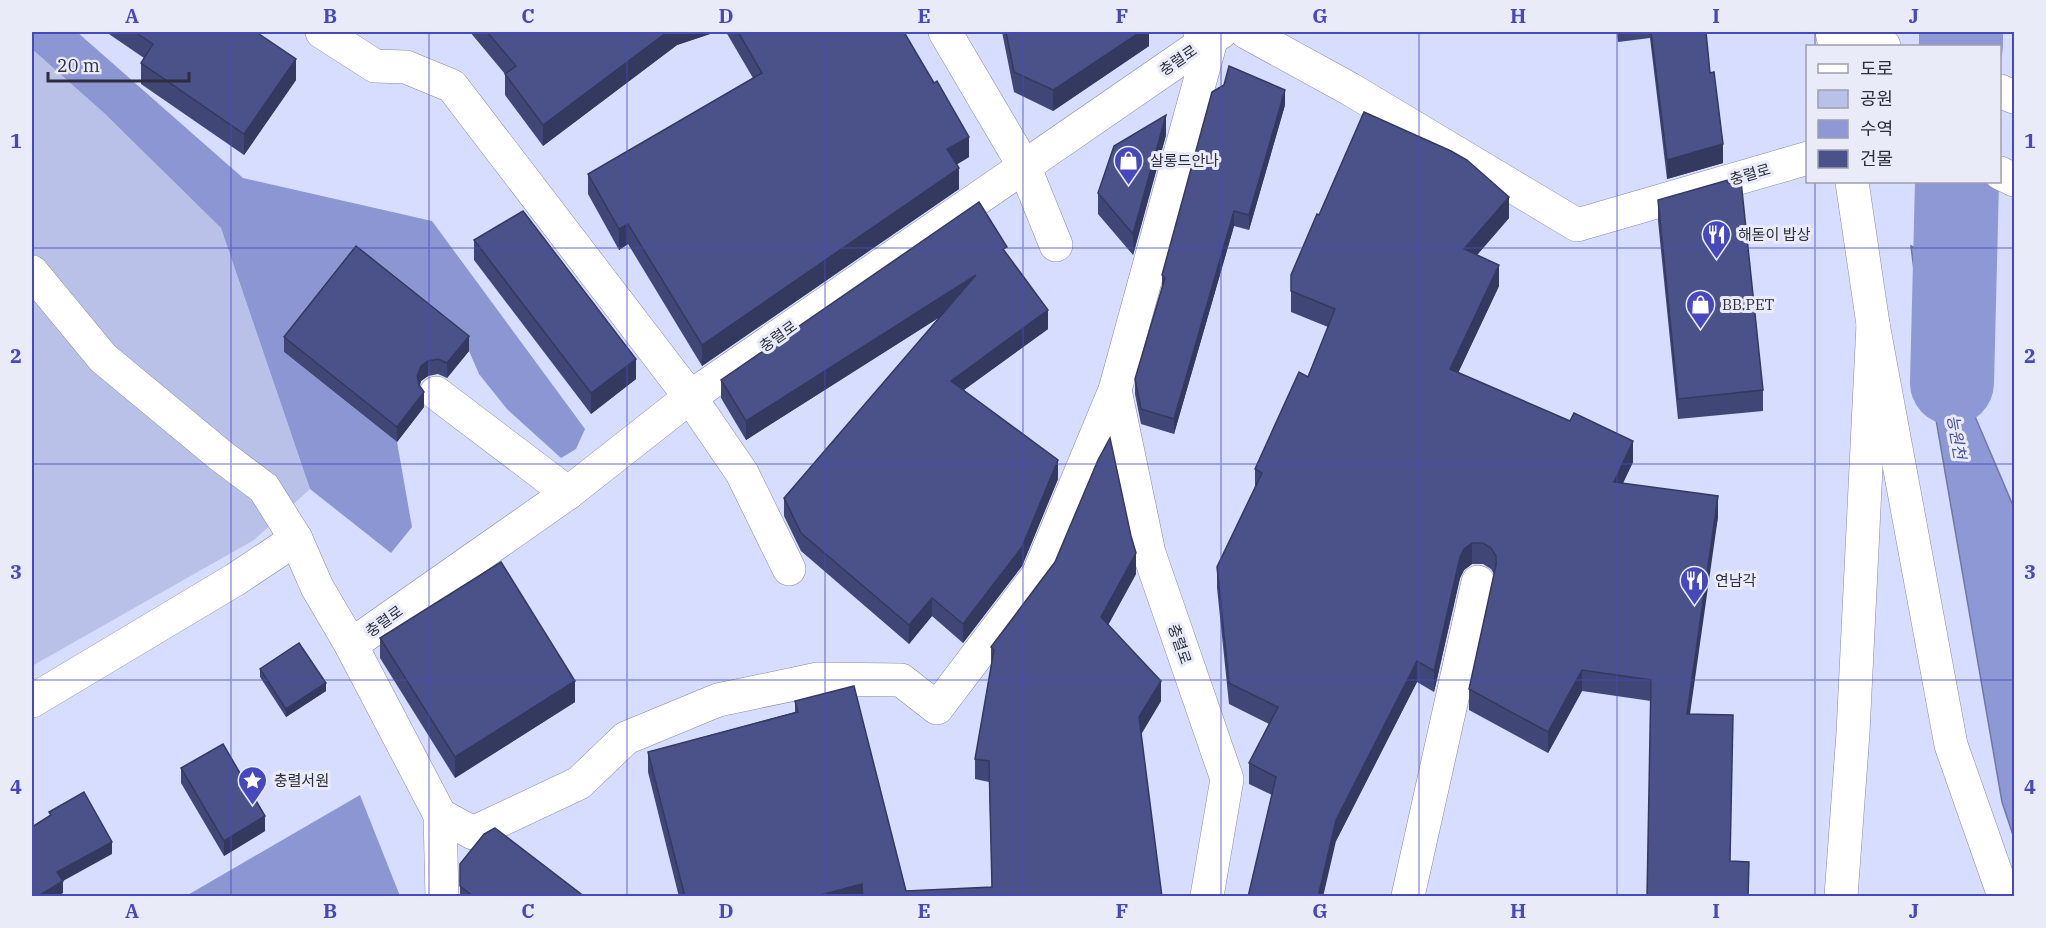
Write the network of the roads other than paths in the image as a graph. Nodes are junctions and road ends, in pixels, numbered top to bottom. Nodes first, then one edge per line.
1 (322, 32) edge
2 (945, 32) edge
3 (1246, 32) edge
4 (1212, 33) edge
5 (1834, 38) edge
6 (1878, 45) edge
7 (1806, 159) edge
8 (1024, 166) junction
9 (1852, 183) edge
10 (1056, 245) dead end
11 (32, 272) edge
12 (1873, 324) junction
13 (1115, 390) junction
14 (436, 393) dead end
15 (690, 397) junction
16 (568, 493) junction
17 (297, 539) junction
18 (789, 569) dead end
19 (1478, 582) dead end
20 (351, 645) junction
21 (32, 701) edge
22 (440, 815) junction
23 (442, 897) edge
24 (1207, 897) edge
25 (1408, 897) edge
26 (1841, 897) edge
27 (2004, 897) edge

1 - 15 main road
2 - 8 main road
3 - 7 main road, 충렬로
4 - 8 main road, 충렬로
4 - 13 main road, 충렬로
5 - 6 main road
8 - 10 main road
8 - 15 main road, 충렬로
9 - 12 main road
11 - 17 main road, 충렬로
12 - 26 main road
12 - 27 main road
13 - 22 main road, 충렬로
13 - 24 main road, 충렬로
14 - 16 main road
15 - 16 main road, 충렬로
15 - 18 main road
16 - 20 main road, 충렬로
17 - 20 main road, 충렬로
17 - 21 main road
19 - 25 main road
20 - 22 main road, 충렬로
22 - 23 main road, 충렬로

